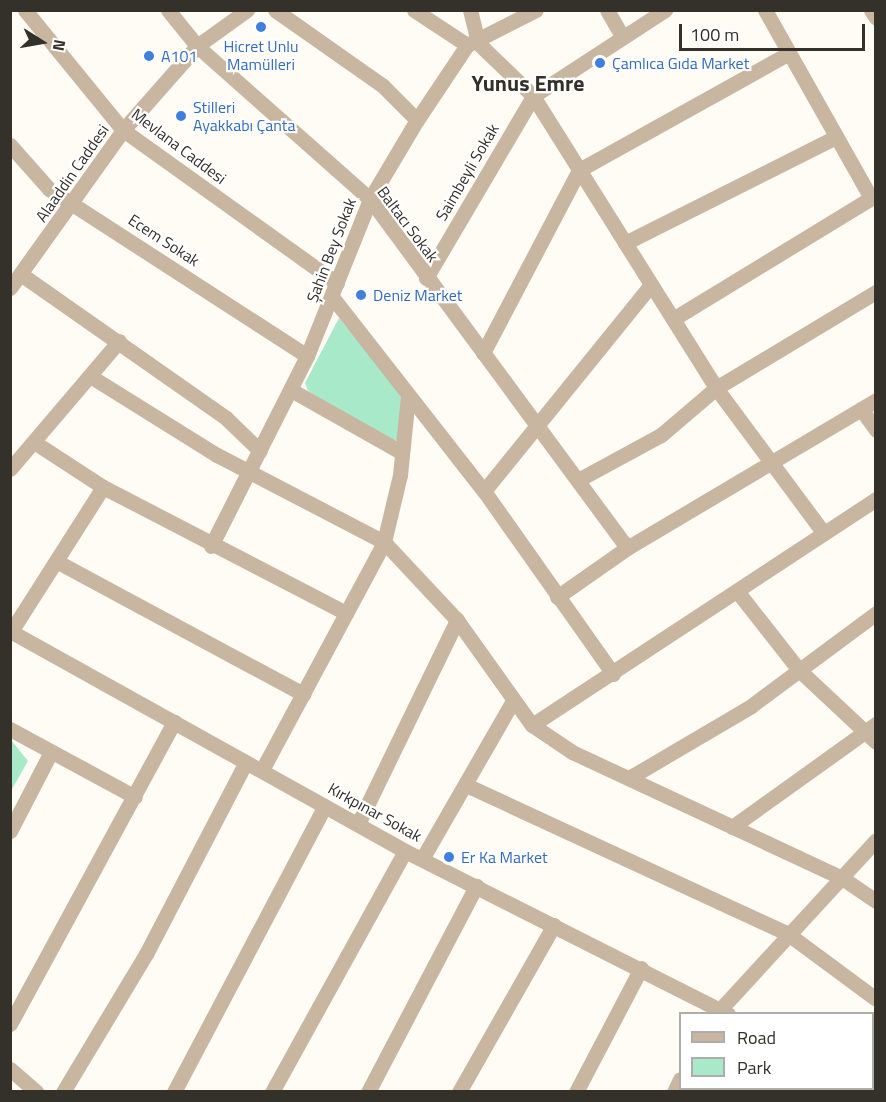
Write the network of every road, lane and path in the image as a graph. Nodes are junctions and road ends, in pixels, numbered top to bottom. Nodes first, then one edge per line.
1 (25, 10) edge
2 (168, 10) edge
3 (247, 10) edge
4 (275, 10) edge
5 (414, 10) edge
6 (470, 10) edge
7 (536, 10) edge
8 (607, 10) edge
9 (665, 10) edge
10 (765, 10) edge
11 (872, 10) edge
12 (876, 18) edge
13 (622, 36) junction
14 (473, 44) junction
15 (197, 46) junction
16 (789, 53) junction
17 (533, 96) junction
18 (417, 120) junction
19 (123, 130) junction
20 (836, 137) junction
21 (10, 145) edge
22 (579, 170) junction
23 (873, 196) edge
24 (370, 199) junction
25 (74, 203) junction
26 (625, 243) junction
27 (22, 275) junction
28 (426, 278) junction
29 (651, 285) junction
30 (10, 288) edge
31 (335, 291) junction
32 (876, 292) edge
33 (673, 319) junction
34 (119, 341) junction
35 (483, 353) junction
36 (307, 356) junction
37 (90, 376) junction
38 (716, 388) junction
39 (291, 390) junction
40 (408, 396) junction
41 (876, 400) edge
42 (861, 409) junction
43 (540, 427) junction
44 (876, 430) edge
45 (34, 442) junction
46 (260, 451) junction
47 (401, 452) junction
48 (772, 466) junction
49 (10, 469) edge
50 (252, 471) junction
51 (578, 480) junction
52 (103, 487) junction
53 (484, 491) junction
54 (876, 499) edge
55 (823, 532) junction
56 (384, 542) junction
57 (212, 546) junction
58 (627, 548) junction
59 (56, 561) junction
60 (737, 591) junction
61 (557, 597) junction
62 (346, 613) junction
63 (876, 614) edge
64 (457, 620) junction
65 (11, 632) edge
66 (799, 670) junction
67 (613, 674) junction
68 (303, 694) junction
69 (513, 702) junction
70 (174, 722) junction
71 (532, 725) junction
72 (870, 727) edge
73 (10, 729) edge
74 (876, 742) edge
75 (51, 752) junction
76 (246, 762) junction
77 (262, 770) junction
78 (629, 778) junction
79 (466, 785) junction
80 (135, 796) junction
81 (325, 806) junction
82 (358, 824) junction
83 (11, 826) edge
84 (732, 827) junction
85 (876, 840) edge
86 (405, 851) junction
87 (422, 859) junction
88 (842, 878) junction
89 (476, 886) junction
90 (876, 902) edge
91 (554, 925) junction
92 (788, 933) junction
93 (641, 968) junction
94 (876, 999) edge
95 (721, 1011) edge
96 (10, 1024) edge
97 (10, 1069) edge
98 (36, 1092) edge
99 (63, 1092) edge
100 (174, 1092) edge
101 (272, 1092) edge
102 (368, 1092) edge
103 (459, 1092) edge
104 (576, 1092) edge

1 - 19 street, Mevlana Caddesi
2 - 15 street, Baltacı Sokak
3 - 15 street, Alaaddin Caddesi
4 - 18 street
5 - 14 street
6 - 14 street
7 - 14 street, Şahin Bey Sokak
8 - 13 street
9 - 13 street, Saimbeyli Sokak
10 - 16 street
11 - 12 street
13 - 17 street, Saimbeyli Sokak
14 - 17 street
14 - 18 street, Şahin Bey Sokak
15 - 19 street, Alaaddin Caddesi
15 - 24 street, Baltacı Sokak
16 - 20 street
16 - 22 street
17 - 22 street
17 - 28 street, Saimbeyli Sokak
18 - 24 street, Şahin Bey Sokak
19 - 25 street, Alaaddin Caddesi
19 - 31 street, Mevlana Caddesi
20 - 23 street
20 - 26 street
21 - 25 street, Ecem Sokak
22 - 26 street
22 - 35 street
23 - 33 street
24 - 28 street, Baltacı Sokak
24 - 31 street, Şahin Bey Sokak
25 - 27 street, Alaaddin Caddesi
25 - 36 street, Ecem Sokak
26 - 29 street
27 - 30 street, Alaaddin Caddesi
27 - 34 street
28 - 35 street, Baltacı Sokak
29 - 33 street
29 - 43 street
31 - 36 street, Şahin Bey Sokak
31 - 40 street, Mevlana Caddesi
32 - 38 street
33 - 38 street
34 - 37 street
34 - 46 street
35 - 43 street, Baltacı Sokak
36 - 39 street, Şahin Bey Sokak
37 - 45 street
37 - 50 street
38 - 48 street
38 - 51 street
39 - 46 street, Şahin Bey Sokak
39 - 47 street
40 - 47 street
40 - 53 street, Mevlana Caddesi
41 - 42 street
42 - 44 street
42 - 48 street
43 - 51 street, Baltacı Sokak
43 - 53 street
45 - 49 street
45 - 52 street
46 - 50 street, Şahin Bey Sokak
47 - 56 street
48 - 55 street
48 - 58 street
50 - 56 street
50 - 57 street, Şahin Bey Sokak
51 - 58 street, Baltacı Sokak
52 - 57 street
52 - 59 street
53 - 61 street, Mevlana Caddesi
54 - 55 street
55 - 60 street
56 - 62 street
56 - 64 street
57 - 62 street
58 - 61 street
59 - 65 street
59 - 68 street
60 - 66 street
60 - 67 street
61 - 67 street, Mevlana Caddesi
62 - 68 street
63 - 66 street
64 - 69 street
64 - 82 street
65 - 70 street, Kırkpınar Sokak
66 - 72 street
66 - 78 street
67 - 71 street
68 - 77 street
69 - 71 street
69 - 79 street
70 - 76 street, Kırkpınar Sokak
70 - 80 street
71 - 78 street
72 - 74 street
72 - 84 street
73 - 75 street
75 - 80 street
75 - 83 street
76 - 77 street, Kırkpınar Sokak
76 - 99 street
77 - 81 street, Kırkpınar Sokak
78 - 84 street
79 - 87 street
79 - 92 street
80 - 96 street
81 - 82 street, Kırkpınar Sokak
81 - 100 street
82 - 86 street, Kırkpınar Sokak
84 - 88 street
85 - 88 street
86 - 87 street, Kırkpınar Sokak
86 - 101 street
87 - 89 street, Kırkpınar Sokak
88 - 90 street
88 - 92 street
89 - 91 street, Kırkpınar Sokak
89 - 102 street
91 - 93 street, Kırkpınar Sokak
91 - 103 street
92 - 94 street
92 - 95 street
93 - 95 street, Kırkpınar Sokak
93 - 104 street
97 - 98 street

